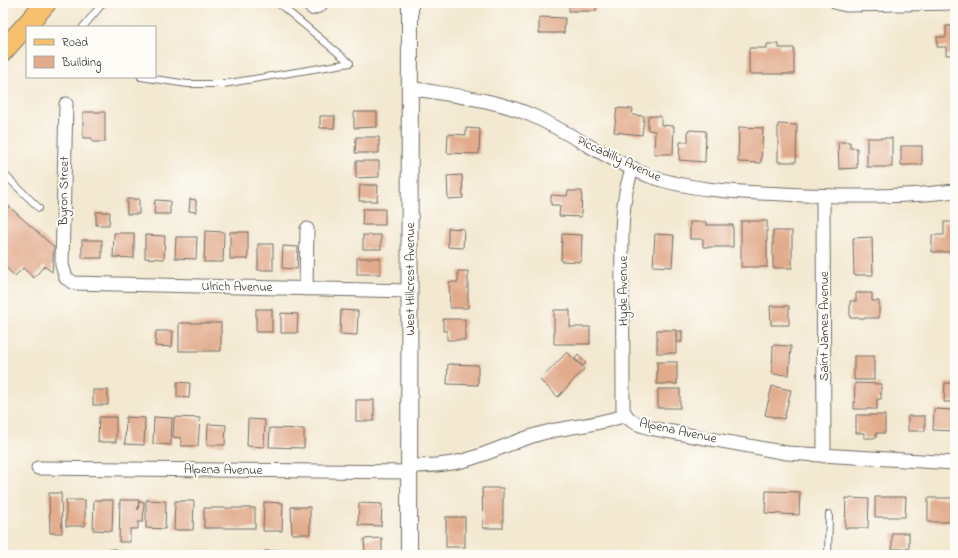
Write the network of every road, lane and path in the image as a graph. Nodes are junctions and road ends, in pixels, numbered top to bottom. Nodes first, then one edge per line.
1 (46, 3) edge
2 (278, 3) edge
3 (301, 3) edge
4 (327, 3) edge
5 (410, 3) edge
6 (837, 3) edge
7 (955, 3) edge
8 (100, 4) edge
9 (84, 26) edge
10 (3, 50) edge
11 (148, 78) edge
12 (410, 88) junction
13 (66, 104) dead end
14 (633, 168) junction
15 (3, 173) edge
16 (955, 191) edge
17 (823, 196) junction
18 (39, 208) dead end
19 (307, 229) dead end
20 (66, 278) joint
21 (306, 289) junction
22 (410, 290) junction
23 (625, 415) junction
24 (824, 456) junction
25 (955, 463) edge
26 (38, 468) dead end
27 (409, 469) junction
28 (829, 514) dead end
29 (409, 555) edge
30 (828, 555) edge

1 - 10 main road
2 - 11 lane
3 - 4 lane
5 - 12 street, West Hillcrest Avenue
6 - 7 street
8 - 9 lane
12 - 14 street, Piccadilly Avenue
12 - 22 street, West Hillcrest Avenue
13 - 20 street, Byron Street
14 - 17 street, Piccadilly Avenue
14 - 23 street, Hyde Avenue
15 - 18 lane
16 - 17 street, Piccadilly Avenue
17 - 24 street, Saint James Avenue
19 - 21 street
20 - 21 street, Ulrich Avenue
21 - 22 street, Ulrich Avenue
22 - 27 street, West Hillcrest Avenue
23 - 24 street, Alpena Avenue
23 - 27 street, Alpena Avenue
24 - 25 street, Alpena Avenue
26 - 27 street, Alpena Avenue
27 - 29 street, West Hillcrest Avenue
28 - 30 lane

